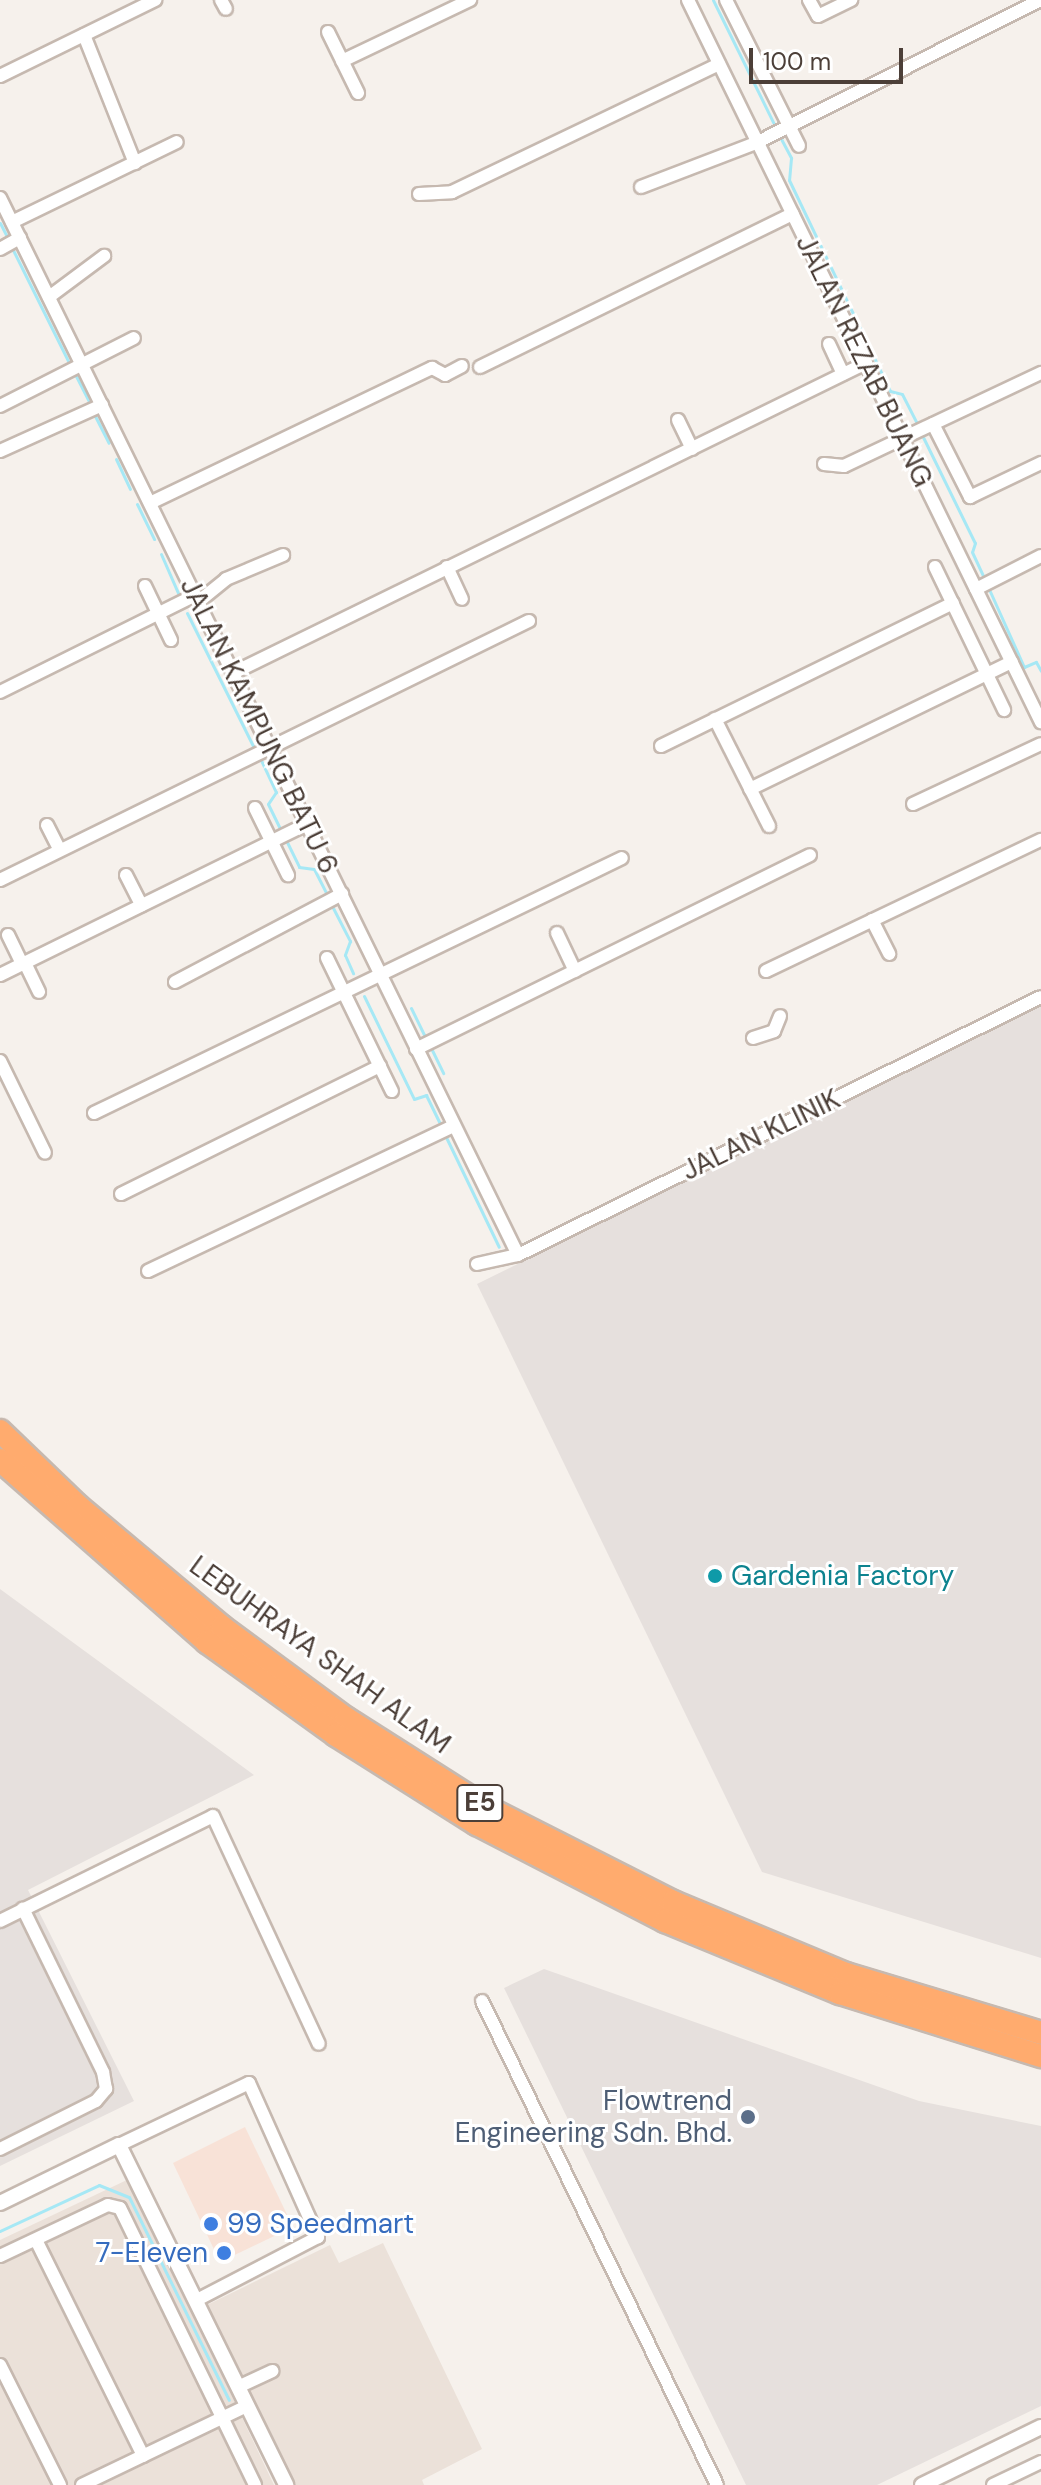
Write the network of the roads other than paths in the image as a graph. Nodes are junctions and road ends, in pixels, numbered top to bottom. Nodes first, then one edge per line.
1 (155, 0) edge
2 (470, 0) edge
3 (688, 0) edge
4 (726, 0) edge
5 (809, 0) edge
6 (851, 0) edge
7 (1040, 0) edge
8 (136, 4) edge
9 (328, 32) dead end
10 (84, 35) junction
11 (342, 61) junction
12 (719, 64) junction
13 (0, 76) edge
14 (358, 93) dead end
15 (779, 129) junction
16 (177, 142) dead end
17 (758, 142) junction
18 (799, 146) dead end
19 (135, 163) junction
20 (641, 187) dead end
21 (419, 194) dead end
22 (0, 198) edge
23 (793, 214) junction
24 (12, 222) junction
25 (10, 244) edge
26 (104, 256) dead end
27 (49, 297) junction
28 (134, 338) dead end
29 (829, 344) dead end
30 (866, 363) junction
31 (82, 364) junction
32 (462, 366) dead end
33 (480, 367) dead end
34 (1041, 373) edge
35 (843, 374) junction
36 (102, 405) junction
37 (0, 406) edge
38 (678, 420) dead end
39 (925, 428) junction
40 (902, 438) junction
41 (692, 449) junction
42 (0, 451) edge
43 (1041, 463) edge
44 (824, 464) dead end
45 (150, 503) junction
46 (283, 555) dead end
47 (1041, 556) edge
48 (447, 567) junction
49 (935, 567) dead end
50 (986, 584) junction
51 (145, 586) dead end
52 (197, 599) junction
53 (462, 599) dead end
54 (953, 603) junction
55 (158, 614) junction
56 (529, 621) dead end
57 (171, 640) dead end
58 (1012, 662) junction
59 (233, 673) junction
60 (987, 674) junction
61 (0, 692) edge
62 (1004, 710) dead end
63 (715, 719) junction
64 (1041, 722) edge
65 (1041, 744) edge
66 (661, 746) dead end
67 (263, 752) junction
68 (750, 789) junction
69 (913, 804) dead end
70 (255, 808) dead end
71 (307, 824) junction
72 (47, 825) dead end
73 (769, 826) dead end
74 (276, 838) junction
75 (1041, 840) edge
76 (60, 850) junction
77 (810, 855) dead end
78 (622, 858) dead end
79 (126, 875) dead end
80 (288, 875) dead end
81 (0, 880) edge
82 (342, 894) junction
83 (141, 905) junction
84 (872, 920) junction
85 (557, 933) dead end
86 (8, 935) dead end
87 (889, 954) dead end
88 (327, 958) dead end
89 (23, 964) junction
90 (575, 971) junction
91 (766, 971) dead end
92 (0, 975) edge
93 (381, 975) junction
94 (175, 982) dead end
95 (344, 990) junction
96 (39, 992) dead end
97 (1041, 997) edge
98 (780, 1016) dead end
99 (753, 1038) dead end
100 (423, 1045) junction
101 (0, 1061) edge
102 (380, 1066) junction
103 (392, 1091) dead end
104 (94, 1113) dead end
105 (453, 1126) junction
106 (45, 1153) dead end
107 (121, 1194) dead end
108 (518, 1255) junction
109 (477, 1264) dead end
110 (148, 1271) dead end
111 (0, 1431) edge
112 (0, 1460) edge
113 (23, 1909) junction
114 (0, 1921) edge
115 (482, 2001) dead end
116 (1041, 2033) edge
117 (319, 2044) dead end
118 (1041, 2056) edge
119 (119, 2145) junction
120 (0, 2149) edge
121 (0, 2203) edge
122 (36, 2240) junction
123 (0, 2256) edge
124 (197, 2300) junction
125 (0, 2365) edge
126 (272, 2371) dead end
127 (238, 2387) junction
128 (247, 2406) junction
129 (223, 2419) junction
130 (1041, 2427) edge
131 (143, 2456) junction
132 (1041, 2462) edge
133 (60, 2485) edge
134 (82, 2485) edge
135 (255, 2485) edge
136 (286, 2485) edge
137 (717, 2485) edge
138 (922, 2485) edge
139 (993, 2485) edge

1 - 8 street
2 - 11 street
3 - 12 street, JALAN REZAB BUANG
4 - 15 street
5 - 6 street
7 - 15 street
8 - 10 street
9 - 11 street
10 - 13 street
10 - 19 street
11 - 14 street
12 - 17 street, JALAN REZAB BUANG
12 - 21 street
15 - 17 street
15 - 18 street
16 - 19 street
17 - 20 street
17 - 23 street, JALAN REZAB BUANG
19 - 24 street
22 - 24 street, JALAN KAMPUNG BATU 6
23 - 30 street, JALAN REZAB BUANG
23 - 33 street
24 - 25 street, JALAN KAMPUNG BATU 6
25 - 27 street, JALAN KAMPUNG BATU 6
26 - 27 street
27 - 31 street, JALAN KAMPUNG BATU 6
28 - 31 street
29 - 35 street
30 - 35 street
30 - 40 street, JALAN REZAB BUANG
31 - 36 street, JALAN KAMPUNG BATU 6
31 - 37 street
32 - 45 street
34 - 39 street
35 - 41 street
36 - 42 street
36 - 45 street, JALAN KAMPUNG BATU 6
38 - 41 street
39 - 40 street
39 - 43 street
40 - 44 street
40 - 50 street, JALAN REZAB BUANG
41 - 48 street
45 - 52 street, JALAN KAMPUNG BATU 6
46 - 52 street
47 - 50 street
48 - 53 street
48 - 59 street
49 - 54 street
50 - 58 street, JALAN REZAB BUANG
51 - 55 street
52 - 55 street
52 - 59 street, JALAN KAMPUNG BATU 6
54 - 60 street
54 - 63 street
55 - 57 street
55 - 61 street
56 - 67 street
58 - 60 street
58 - 64 street, JALAN REZAB BUANG
59 - 67 street, JALAN KAMPUNG BATU 6
60 - 62 street
60 - 68 street
63 - 66 street
63 - 68 street
65 - 69 street
67 - 71 street, JALAN KAMPUNG BATU 6
67 - 76 street
68 - 73 street
70 - 74 street
71 - 74 street
71 - 82 street, JALAN KAMPUNG BATU 6
72 - 76 street
74 - 80 street
74 - 83 street
75 - 84 street
76 - 81 street
77 - 90 street
78 - 93 street
79 - 83 street
82 - 93 street, JALAN KAMPUNG BATU 6
82 - 94 street
83 - 89 street
84 - 87 street
84 - 91 street
85 - 90 street
86 - 89 street
88 - 95 street
89 - 92 street
89 - 96 street
90 - 100 street
93 - 95 street
93 - 100 street, JALAN KAMPUNG BATU 6
95 - 102 street
95 - 104 street
97 - 108 street, JALAN KLINIK
98 - 99 street
100 - 105 street, JALAN KAMPUNG BATU 6
101 - 106 street
102 - 103 street
102 - 107 street
105 - 108 street, JALAN KAMPUNG BATU 6
105 - 110 street
108 - 109 street, JALAN KLINIK
111 - 116 highway, LEBUHRAYA SHAH ALAM / E5
112 - 118 highway, LEBUHRAYA SHAH ALAM / E5
113 - 114 street
113 - 117 street
113 - 120 street
115 - 137 street
119 - 121 street
119 - 124 street
119 - 124 street
122 - 123 street
122 - 129 street
122 - 131 street
124 - 127 street
125 - 133 street
126 - 127 street
127 - 128 street
128 - 129 street
128 - 136 street
129 - 131 street
129 - 135 street
130 - 138 street
131 - 134 street
132 - 139 street

